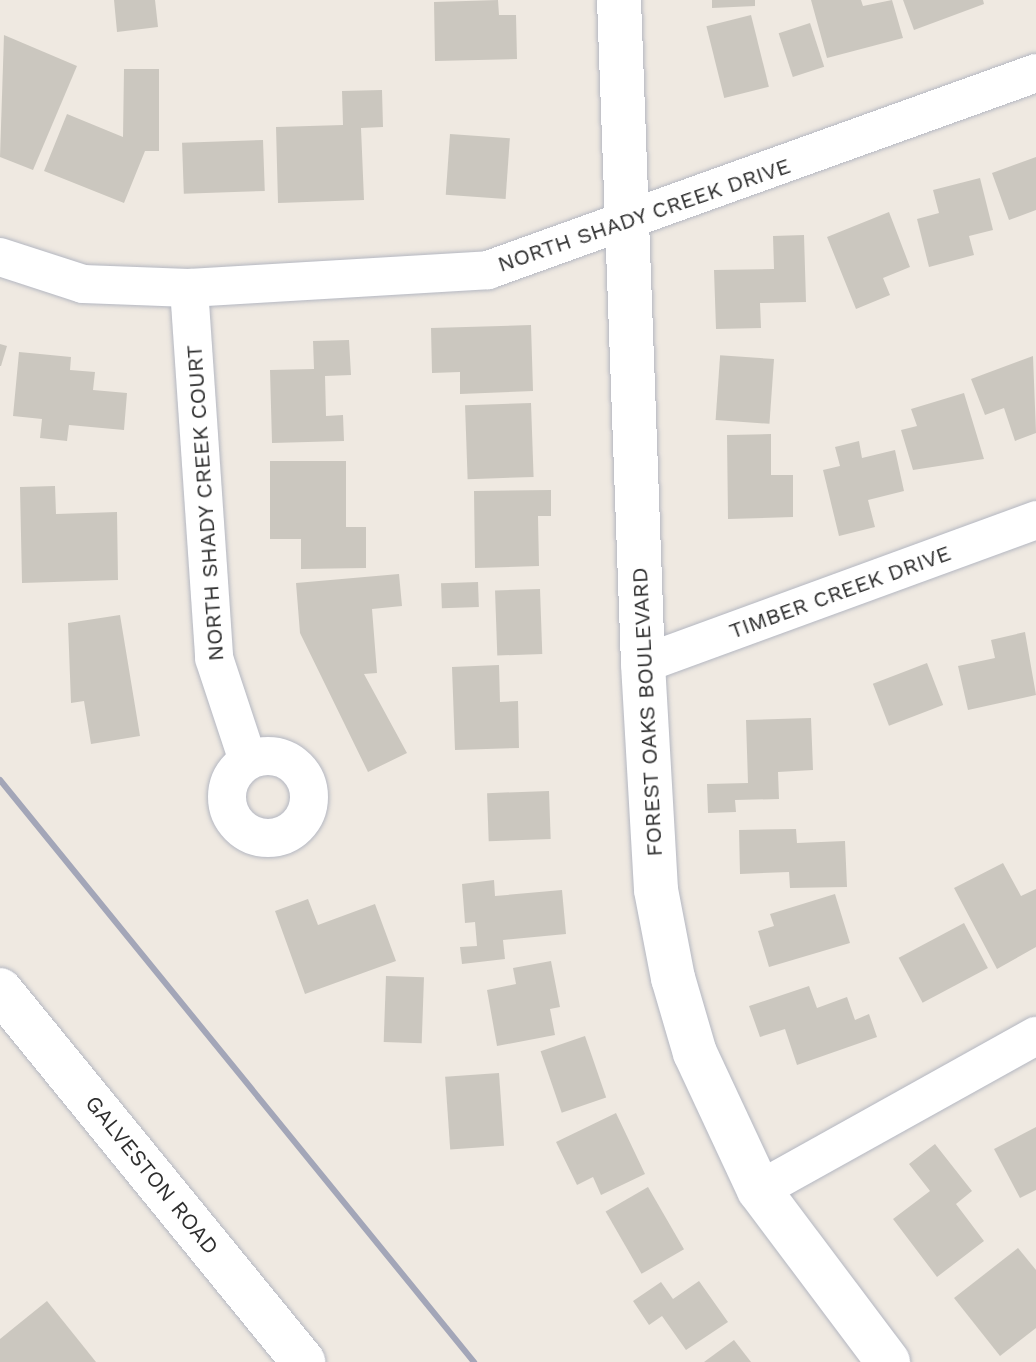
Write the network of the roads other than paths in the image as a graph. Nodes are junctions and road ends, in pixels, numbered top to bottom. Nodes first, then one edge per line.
1 (619, 0) edge
2 (1036, 73) edge
3 (624, 225) junction
4 (0, 257) edge
5 (189, 288) junction
6 (1036, 520) edge
7 (643, 664) junction
8 (248, 761) dead end
9 (0, 990) edge
10 (1036, 1036) edge
11 (759, 1190) junction
12 (303, 1362) edge
13 (888, 1362) edge

1 - 3 street, FOREST OAKS BOULEVARD
2 - 3 street, NORTH SHADY CREEK DRIVE
3 - 5 street, NORTH SHADY CREEK DRIVE
3 - 7 street, FOREST OAKS BOULEVARD
4 - 5 street, NORTH SHADY CREEK DRIVE
5 - 8 street, NORTH SHADY CREEK COURT
6 - 7 street, TIMBER CREEK DRIVE
7 - 11 street, FOREST OAKS BOULEVARD
9 - 12 street, GALVESTON ROAD
10 - 11 street
11 - 13 street, FOREST OAKS BOULEVARD

